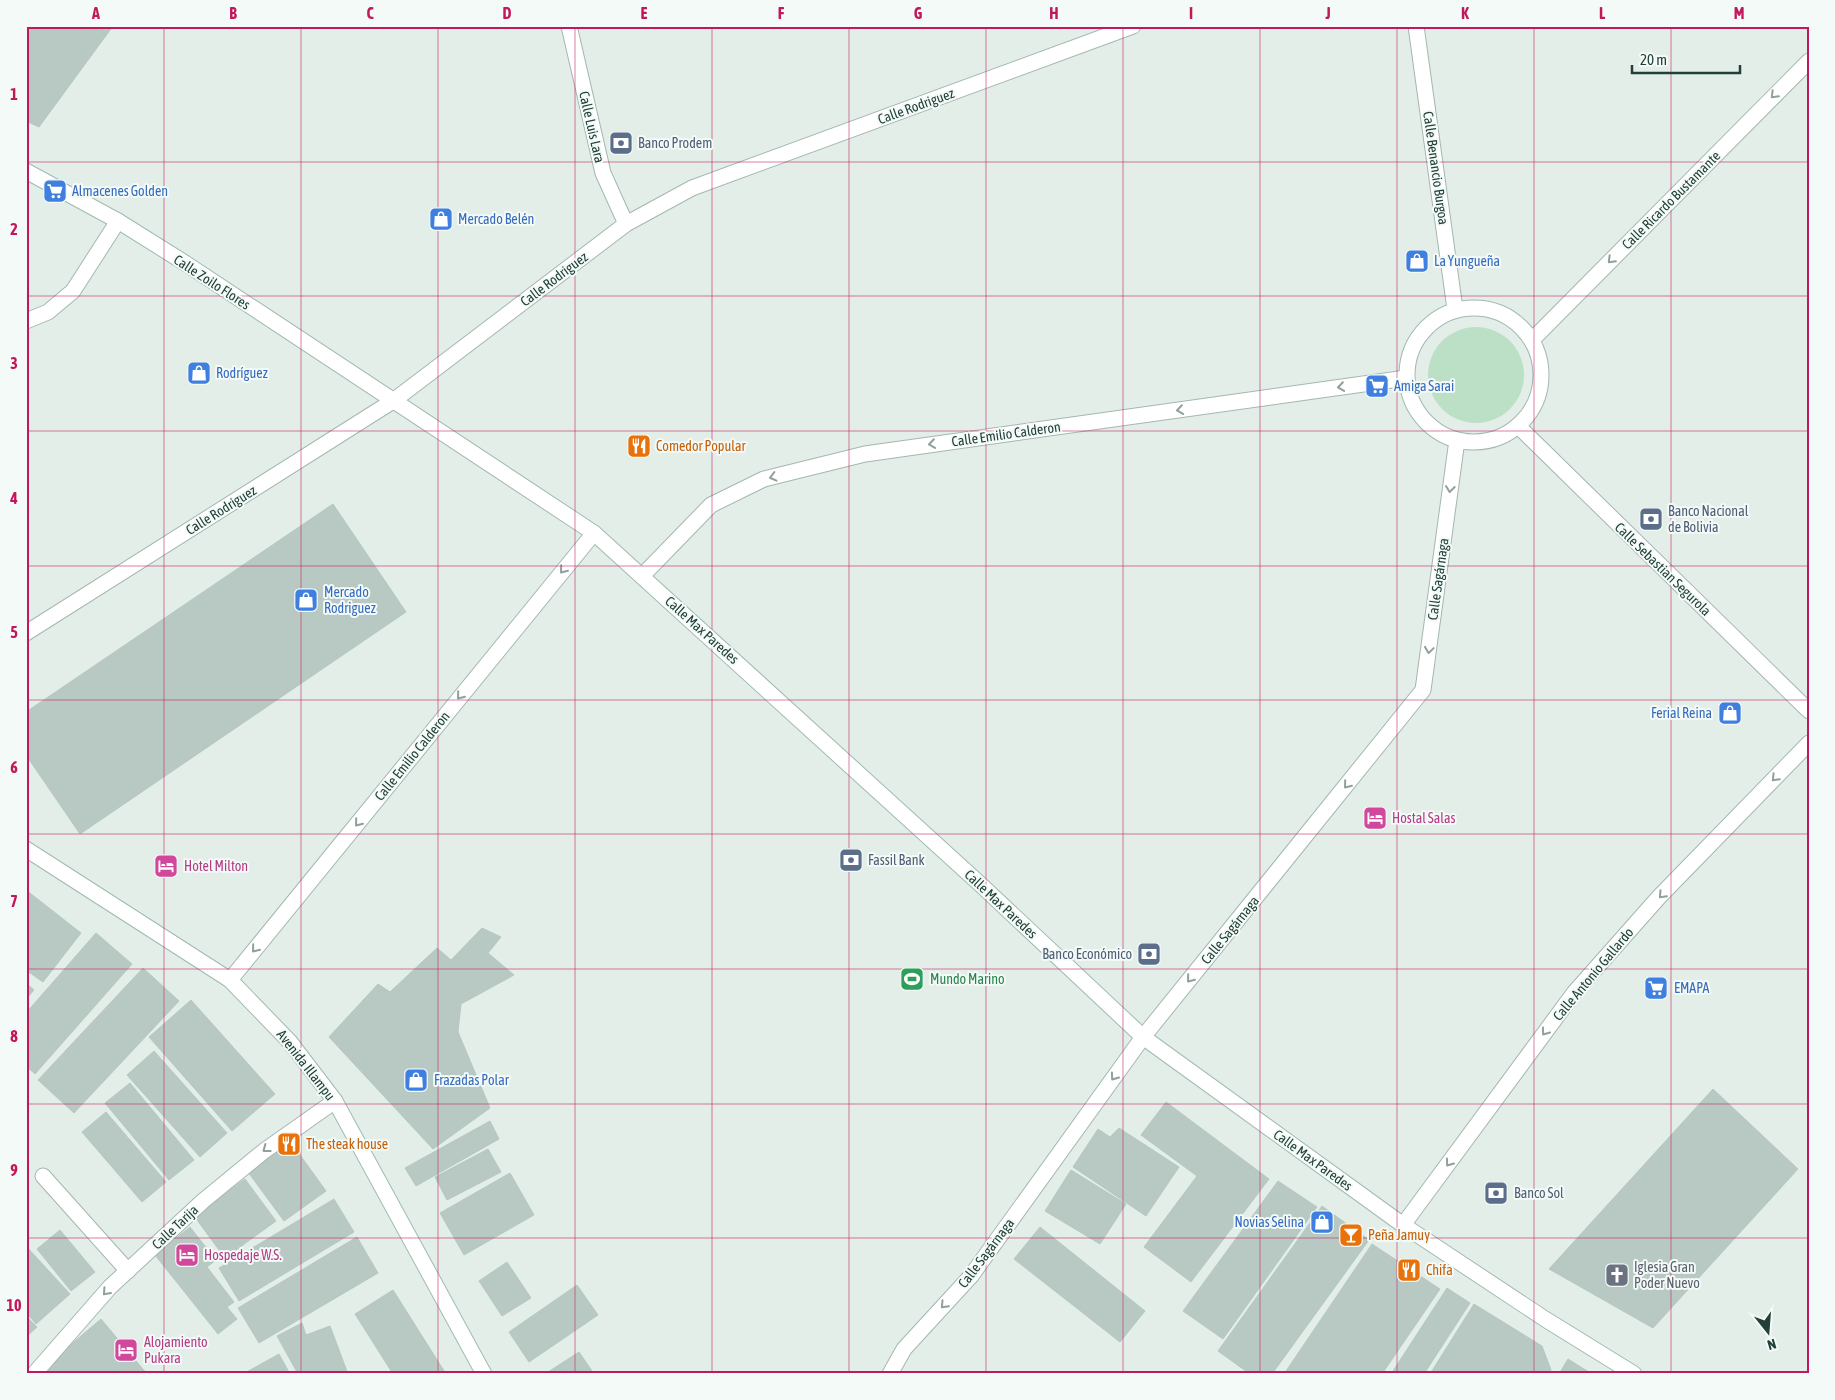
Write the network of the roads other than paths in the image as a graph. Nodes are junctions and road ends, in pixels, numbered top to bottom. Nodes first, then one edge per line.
1 (569, 26) edge
2 (1133, 26) edge
3 (1416, 26) edge
4 (1809, 61) edge
5 (26, 171) edge
6 (118, 221) junction
7 (626, 224) junction
8 (1455, 309) junction
9 (26, 321) edge
10 (1532, 339) junction
11 (1406, 378) junction
12 (393, 401) junction
13 (1518, 426) junction
14 (1456, 440) junction
15 (594, 532) junction
16 (642, 576) junction
17 (26, 633) edge
18 (1809, 711) edge
19 (1809, 743) edge
20 (26, 849) edge
21 (230, 980) junction
22 (1143, 1037) junction
23 (335, 1100) junction
24 (43, 1176) dead end
25 (1403, 1225) junction
26 (128, 1271) junction
27 (34, 1374) edge
28 (484, 1374) edge
29 (890, 1374) edge
30 (1634, 1374) edge

1 - 7 street, Calle Luis Lara
2 - 7 street, Calle Rodriguez
3 - 8 street, Calle Benancio Burgoa
4 -> 10 street, Calle Ricardo Bustamante
5 - 6 street, Calle Zoilo Flores
6 - 9 street
6 - 12 street, Calle Zoilo Flores
7 - 12 street, Calle Rodriguez
8 - 10 street
8 - 11 street
10 - 13 street
11 - 14 street
11 -> 16 street, Calle Emilio Calderon
12 - 15 street, Calle Max Paredes
12 - 17 street, Calle Rodriguez
13 - 14 street
13 - 18 street, Calle Sebastian Segurola
14 -> 22 street, Calle Sagárnaga
15 - 16 street, Calle Max Paredes
15 -> 21 street, Calle Emilio Calderon
16 - 22 street, Calle Max Paredes
19 -> 25 street, Calle Antonio Gallardo
20 - 21 street, Avenida Illampu
21 - 23 street, Avenida Illampu
22 - 25 street, Calle Max Paredes
22 -> 29 street, Calle Sagárnaga
23 -> 26 street, Calle Tarija
23 - 28 street, Avenida Illampu
24 - 26 street
25 - 30 street, Calle Max Paredes
26 -> 27 street, Calle Tarija

